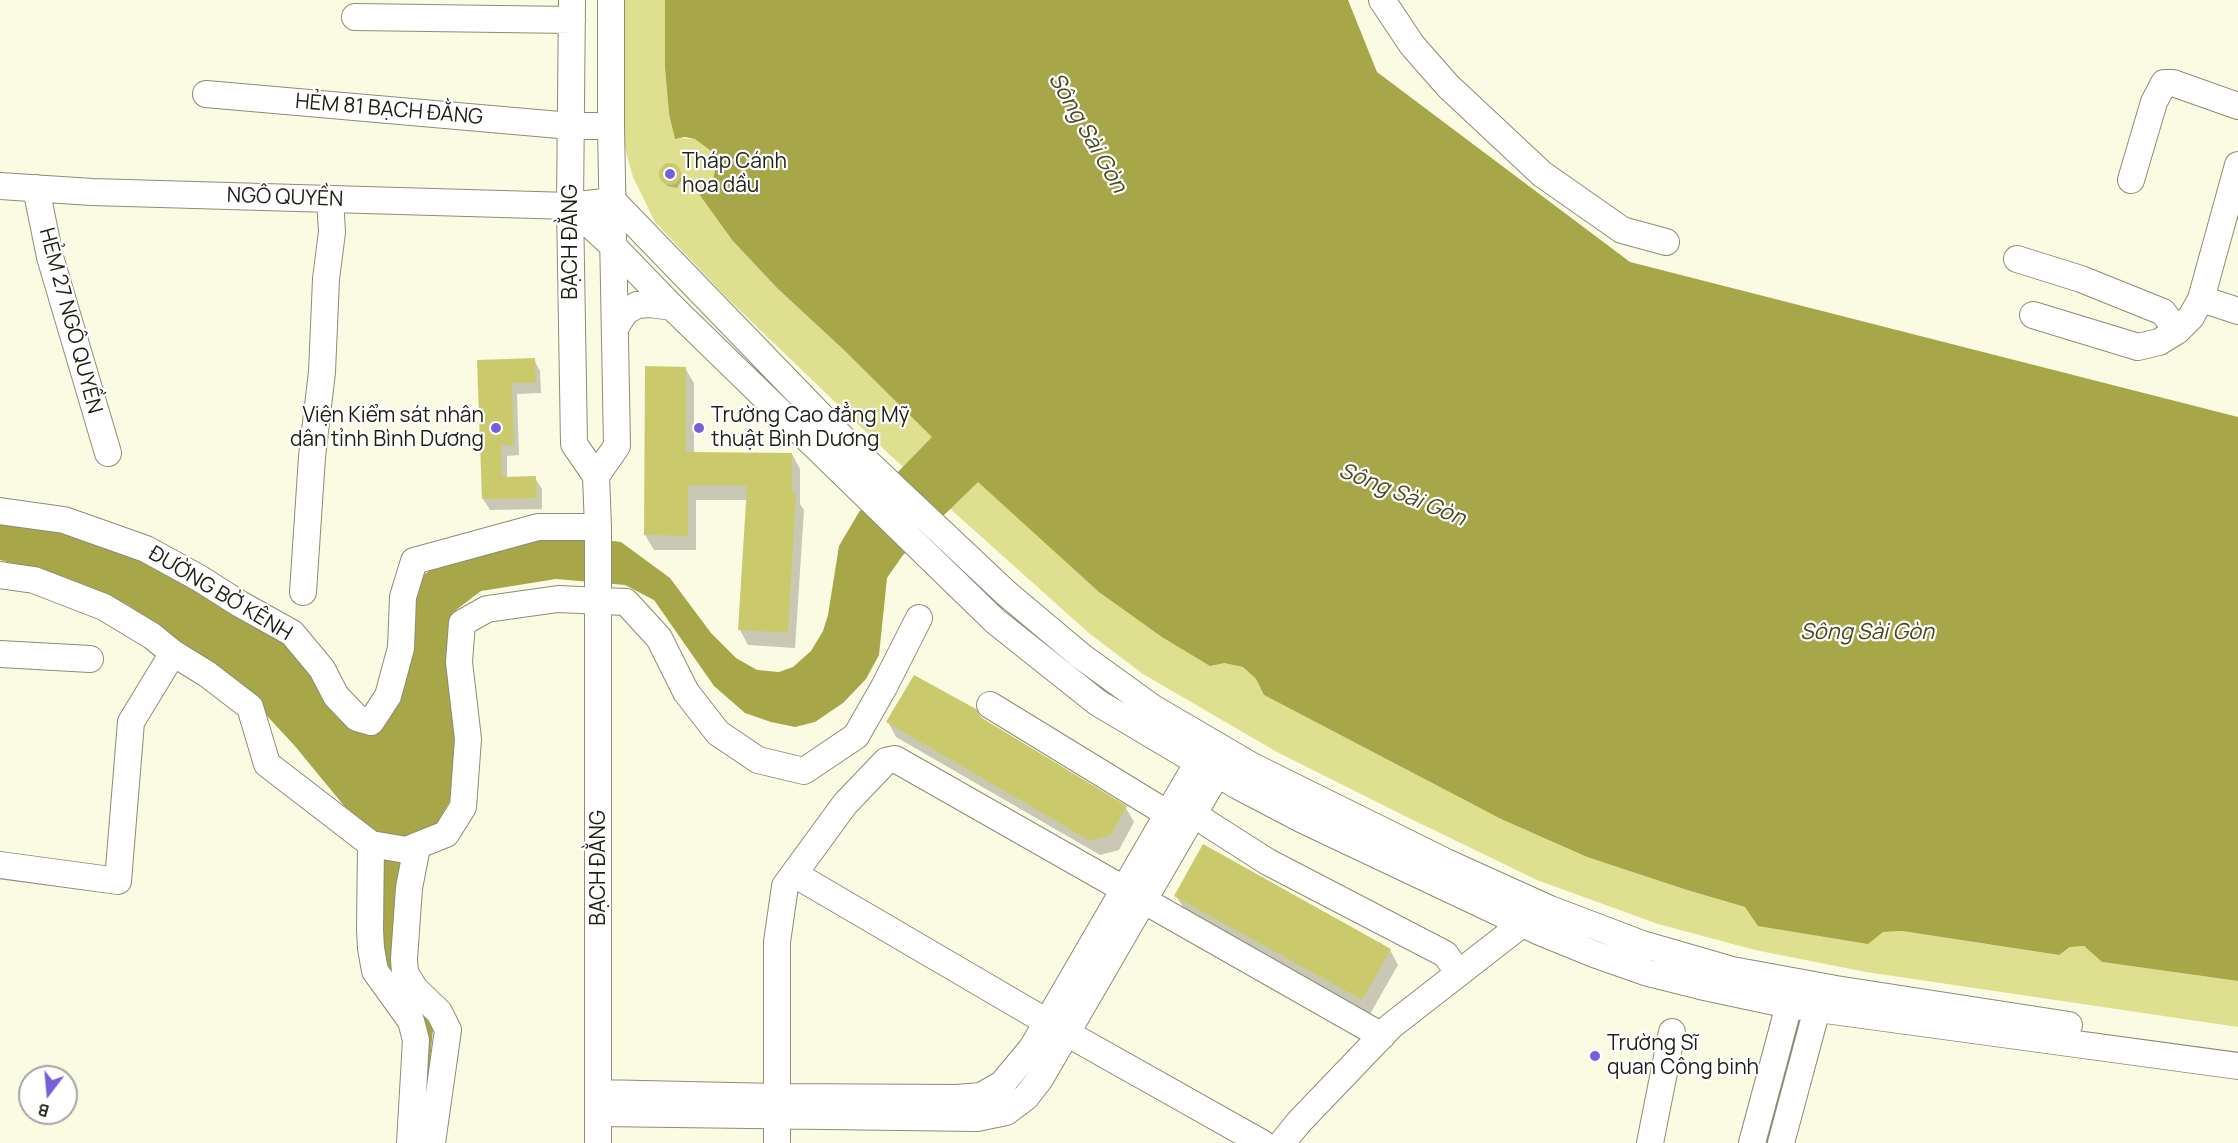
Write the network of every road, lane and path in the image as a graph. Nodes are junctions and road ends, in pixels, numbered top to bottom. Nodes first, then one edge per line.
1 (611, 0) edge
2 (1382, 0) edge
3 (572, 10) edge
4 (355, 17) dead end
5 (206, 94) dead end
6 (2238, 106) edge
7 (571, 126) junction
8 (611, 126) junction
9 (2238, 165) edge
10 (2131, 180) dead end
11 (0, 186) edge
12 (36, 188) junction
13 (330, 199) junction
14 (613, 201) junction
15 (570, 206) junction
16 (1666, 242) dead end
17 (613, 246) junction
18 (2017, 259) dead end
19 (2200, 299) junction
20 (672, 307) junction
21 (2238, 311) edge
22 (2033, 315) dead end
23 (615, 328) junction
24 (2176, 331) junction
25 (108, 453) dead end
26 (596, 476) junction
27 (0, 512) edge
28 (598, 526) junction
29 (0, 574) edge
30 (303, 592) dead end
31 (599, 597) junction
32 (919, 618) dead end
33 (172, 652) junction
34 (0, 654) edge
35 (90, 660) dead end
36 (990, 705) dead end
37 (1213, 758) junction
38 (1180, 814) junction
39 (376, 845) junction
40 (411, 848) junction
41 (0, 865) edge
42 (794, 874) junction
43 (1134, 894) junction
44 (1522, 924) junction
45 (1460, 973) junction
46 (1804, 1001) junction
47 (1057, 1027) junction
48 (1672, 1032) dead end
49 (1382, 1036) junction
50 (2238, 1050) edge
51 (2238, 1066) edge
52 (598, 1103) junction
53 (777, 1106) junction
54 (410, 1143) edge
55 (432, 1143) edge
56 (598, 1143) edge
57 (777, 1143) edge
58 (1262, 1143) edge
59 (1282, 1143) edge
60 (1650, 1143) edge
61 (1752, 1143) edge
62 (1781, 1143) edge

1 - 8 street, BẠCH ĐẰNG
2 - 16 street
3 - 4 street
3 - 7 street, BẠCH ĐẰNG
5 - 7 street, HẺM 81 BẠCH ĐẰNG
6 - 10 street
7 - 8 street, HẺM 81 BẠCH ĐẰNG
7 - 15 street, BẠCH ĐẰNG
8 - 14 street, BẠCH ĐẰNG
9 - 19 street
11 - 12 street, NGÔ QUYỀN
12 - 13 street, NGÔ QUYỀN
12 - 25 street, HẺM 27 NGÔ QUYỀN
13 - 15 street, NGÔ QUYỀN
13 - 30 street
14 - 15 street, NGÔ QUYỀN
14 - 17 street, BẠCH ĐẰNG
14 - 37 street
15 - 17 street
15 - 26 street, BẠCH ĐẰNG
17 - 20 street
17 - 23 street, BẠCH ĐẰNG
18 - 24 street
19 - 21 street
19 - 24 street
20 - 23 street
20 - 37 street
22 - 24 street
23 - 26 street, BẠCH ĐẰNG
26 - 28 street
27 - 28 street, ĐƯỜNG BỜ KÊNH
28 - 31 street, BẠCH ĐẰNG
29 - 33 street
31 - 32 street
31 - 40 street
31 - 52 street, BẠCH ĐẰNG
33 - 39 street
33 - 41 street
34 - 35 street
36 - 38 street
37 - 38 street
37 - 44 street
37 - 46 street
38 - 43 street
38 - 45 street
39 - 40 street
39 - 54 street
40 - 55 street
42 - 43 street
42 - 47 street
42 - 53 street
43 - 47 street
43 - 49 street
44 - 45 street
44 - 46 street
45 - 49 street
46 - 50 street
46 - 51 street
46 - 61 street
46 - 62 street
47 - 53 street
47 - 58 street
48 - 60 street
49 - 59 street
52 - 53 street
52 - 56 street, BẠCH ĐẰNG
53 - 57 street

